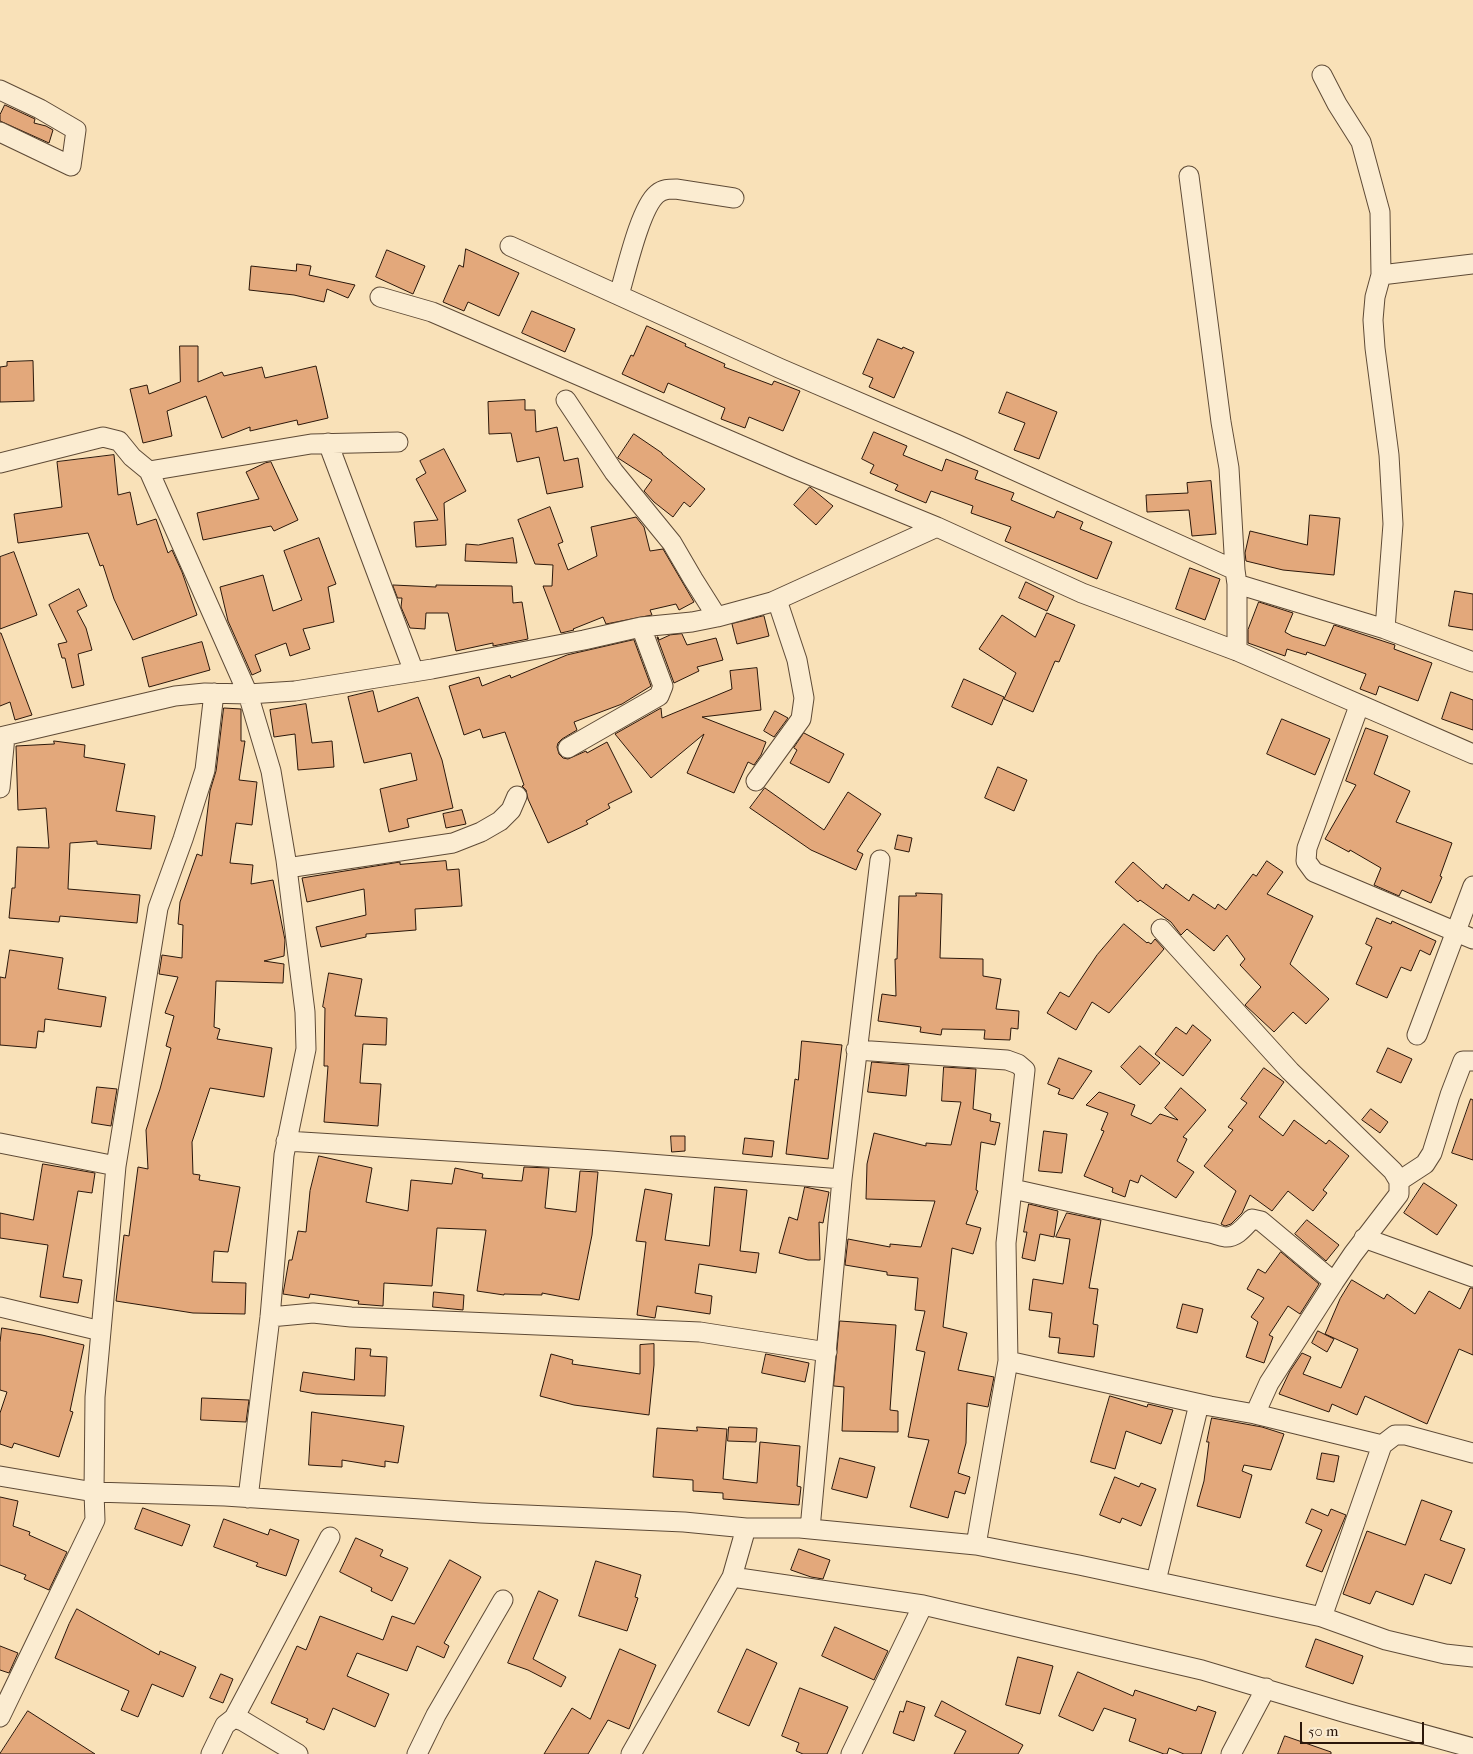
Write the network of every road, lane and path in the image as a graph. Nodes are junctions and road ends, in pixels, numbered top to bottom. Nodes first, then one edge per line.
1 (1322, 75) dead end
2 (0, 90) edge
3 (0, 132) edge
4 (1189, 176) dead end
5 (734, 198) dead end
6 (510, 246) dead end
7 (1473, 264) edge
8 (1381, 275) junction
9 (619, 295) junction
10 (380, 297) dead end
11 (566, 400) dead end
12 (398, 442) dead end
13 (328, 444) junction
14 (0, 463) edge
15 (149, 470) junction
16 (937, 527) junction
17 (1236, 577) junction
18 (777, 600) junction
19 (717, 617) junction
20 (641, 627) junction
21 (1385, 629) junction
22 (1237, 651) junction
23 (1473, 662) edge
24 (414, 672) junction
25 (214, 693) junction
26 (248, 694) junction
27 (1359, 706) junction
28 (3, 737) edge
29 (568, 748) dead end
30 (1473, 754) edge
31 (756, 781) dead end
32 (0, 788) edge
33 (517, 796) dead end
34 (880, 860) dead end
35 (287, 868) junction
36 (1473, 886) edge
37 (1161, 928) dead end
38 (1455, 932) junction
39 (1473, 939) edge
40 (1417, 1035) dead end
41 (856, 1050) junction
42 (1473, 1061) edge
43 (286, 1141) junction
44 (0, 1144) edge
45 (116, 1166) junction
46 (842, 1179) junction
47 (1399, 1181) junction
48 (1013, 1189) junction
49 (1364, 1238) junction
50 (1473, 1277) edge
51 (1334, 1282) junction
52 (0, 1307) edge
53 (270, 1317) junction
54 (101, 1331) junction
55 (827, 1352) junction
56 (1008, 1361) junction
57 (1198, 1404) junction
58 (1255, 1414) junction
59 (1382, 1445) junction
60 (1473, 1453) edge
61 (0, 1476) edge
62 (94, 1492) junction
63 (248, 1498) junction
64 (746, 1528) junction
65 (810, 1529) junction
66 (330, 1536) dead end
67 (976, 1545) junction
68 (732, 1577) junction
69 (1156, 1581) junction
70 (503, 1600) dead end
71 (923, 1605) junction
72 (1322, 1616) junction
73 (1473, 1658) edge
74 (1266, 1688) junction
75 (0, 1717) edge
76 (234, 1718) junction
77 (1473, 1748) edge
78 (211, 1754) edge
79 (298, 1754) edge
80 (417, 1754) edge
81 (631, 1754) edge
82 (851, 1754) edge
83 (1232, 1754) edge

1 - 8 street
2 - 3 street
4 - 17 street
5 - 9 street
6 - 9 street
7 - 8 street
8 - 21 street
9 - 17 street
10 - 16 street
11 - 19 street
12 - 13 street
13 - 15 street
13 - 24 street
14 - 15 street
15 - 26 street
16 - 18 street
16 - 22 street
17 - 21 street
17 - 22 street
18 - 19 street
18 - 31 street
19 - 20 street
20 - 24 street
20 - 29 street
21 - 23 street
22 - 27 street
24 - 26 street
25 - 26 street
25 - 28 street
25 - 45 street
26 - 35 street
27 - 30 street
27 - 38 street
28 - 32 street
33 - 35 street
34 - 41 street
35 - 43 street
36 - 38 street
37 - 47 street
38 - 39 street
38 - 40 street
41 - 46 street
41 - 48 street
42 - 47 street
43 - 46 street
43 - 53 street
44 - 45 street
45 - 54 street
46 - 55 street
47 - 49 street
48 - 51 street
48 - 56 street
49 - 50 street
49 - 51 street
51 - 58 street
52 - 54 street
53 - 55 street
53 - 63 street
54 - 62 street
55 - 65 street
56 - 57 street
56 - 67 street
57 - 58 street
57 - 69 street
58 - 59 street
59 - 60 street
59 - 72 street
61 - 62 street
62 - 63 street
62 - 75 street
63 - 64 street
64 - 65 street
64 - 68 street
65 - 67 street
66 - 76 street
67 - 69 street
68 - 71 street
68 - 81 street
69 - 72 street
70 - 80 street
71 - 74 street
71 - 82 street
72 - 73 street
74 - 77 street
74 - 83 street
76 - 78 street
76 - 79 street

